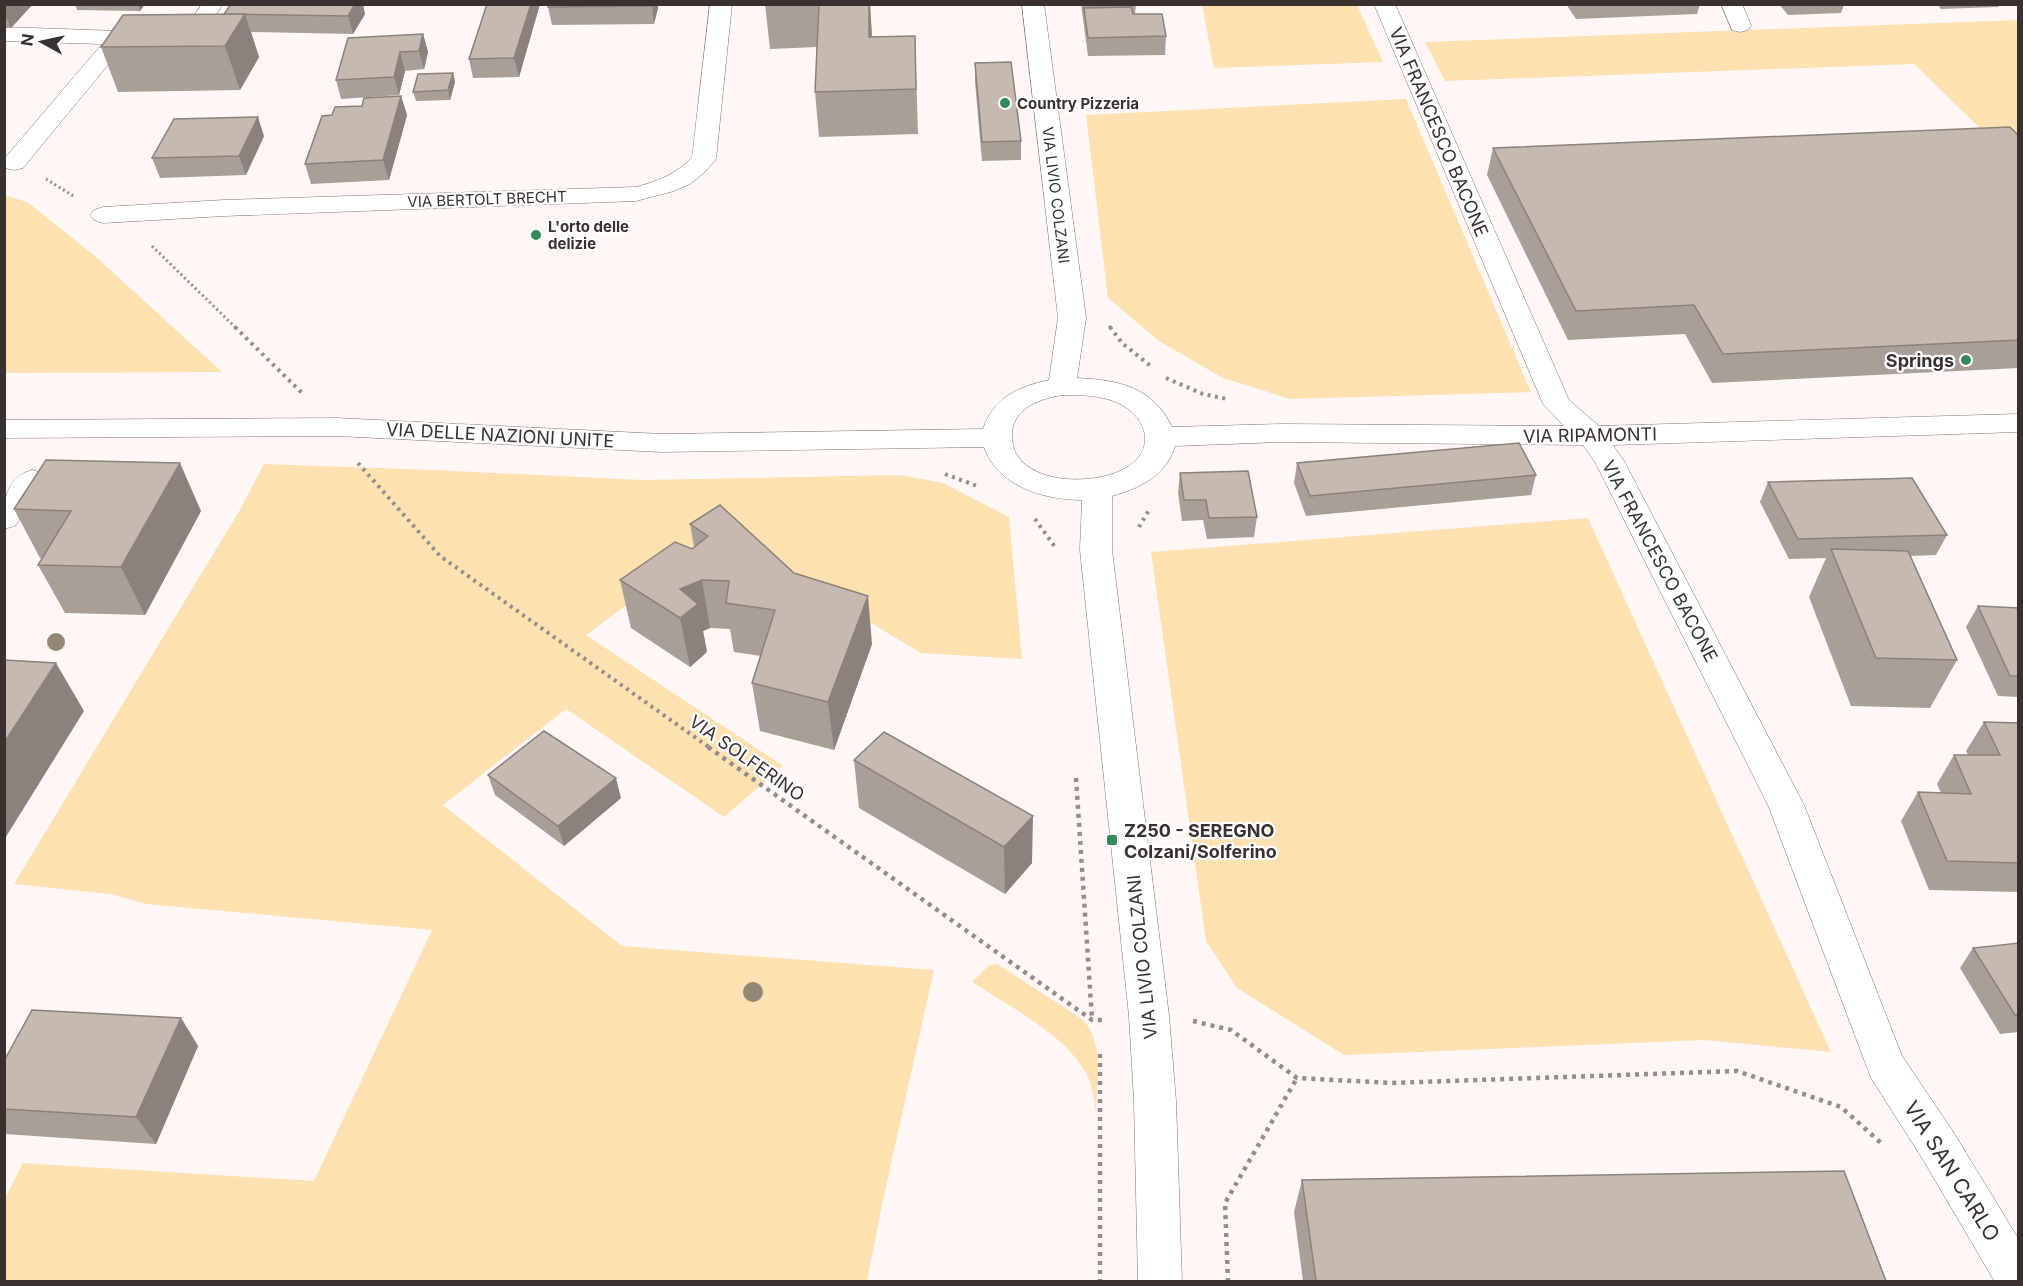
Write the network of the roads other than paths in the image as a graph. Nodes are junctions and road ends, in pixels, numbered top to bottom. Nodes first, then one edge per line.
1 (213, 4) edge
2 (721, 4) edge
3 (1033, 4) edge
4 (1384, 4) edge
5 (1731, 4) edge
6 (1740, 25) dead end
7 (15, 34) edge
8 (136, 38) junction
9 (4, 58) edge
10 (14, 163) road end
11 (103, 215) road end
12 (1062, 386) junction
13 (2019, 423) edge
14 (4, 429) edge
15 (1161, 436) junction
16 (1592, 436) junction
17 (995, 438) junction
18 (32, 480) edge
19 (1097, 490) junction
20 (4, 519) edge
21 (1885, 1065) joint
22 (2019, 1278) edge
23 (1160, 1281) edge

1 - 8 street
2 - 11 street, VIA BERTOLT BRECHT
3 - 12 street, VIA LIVIO COLZANI
4 - 16 street, VIA FRANCESCO BACONE
5 - 6 street
7 - 8 street
7 - 9 street
8 - 10 street
12 - 15 street
12 - 17 street
13 - 16 street, VIA RIPAMONTI
14 - 17 street, VIA DELLE NAZIONI UNITE
15 - 16 street, VIA RIPAMONTI
15 - 19 street
16 - 21 street, VIA FRANCESCO BACONE
17 - 19 street
18 - 20 street
19 - 23 street, VIA LIVIO COLZANI
21 - 22 street, VIA SAN CARLO

